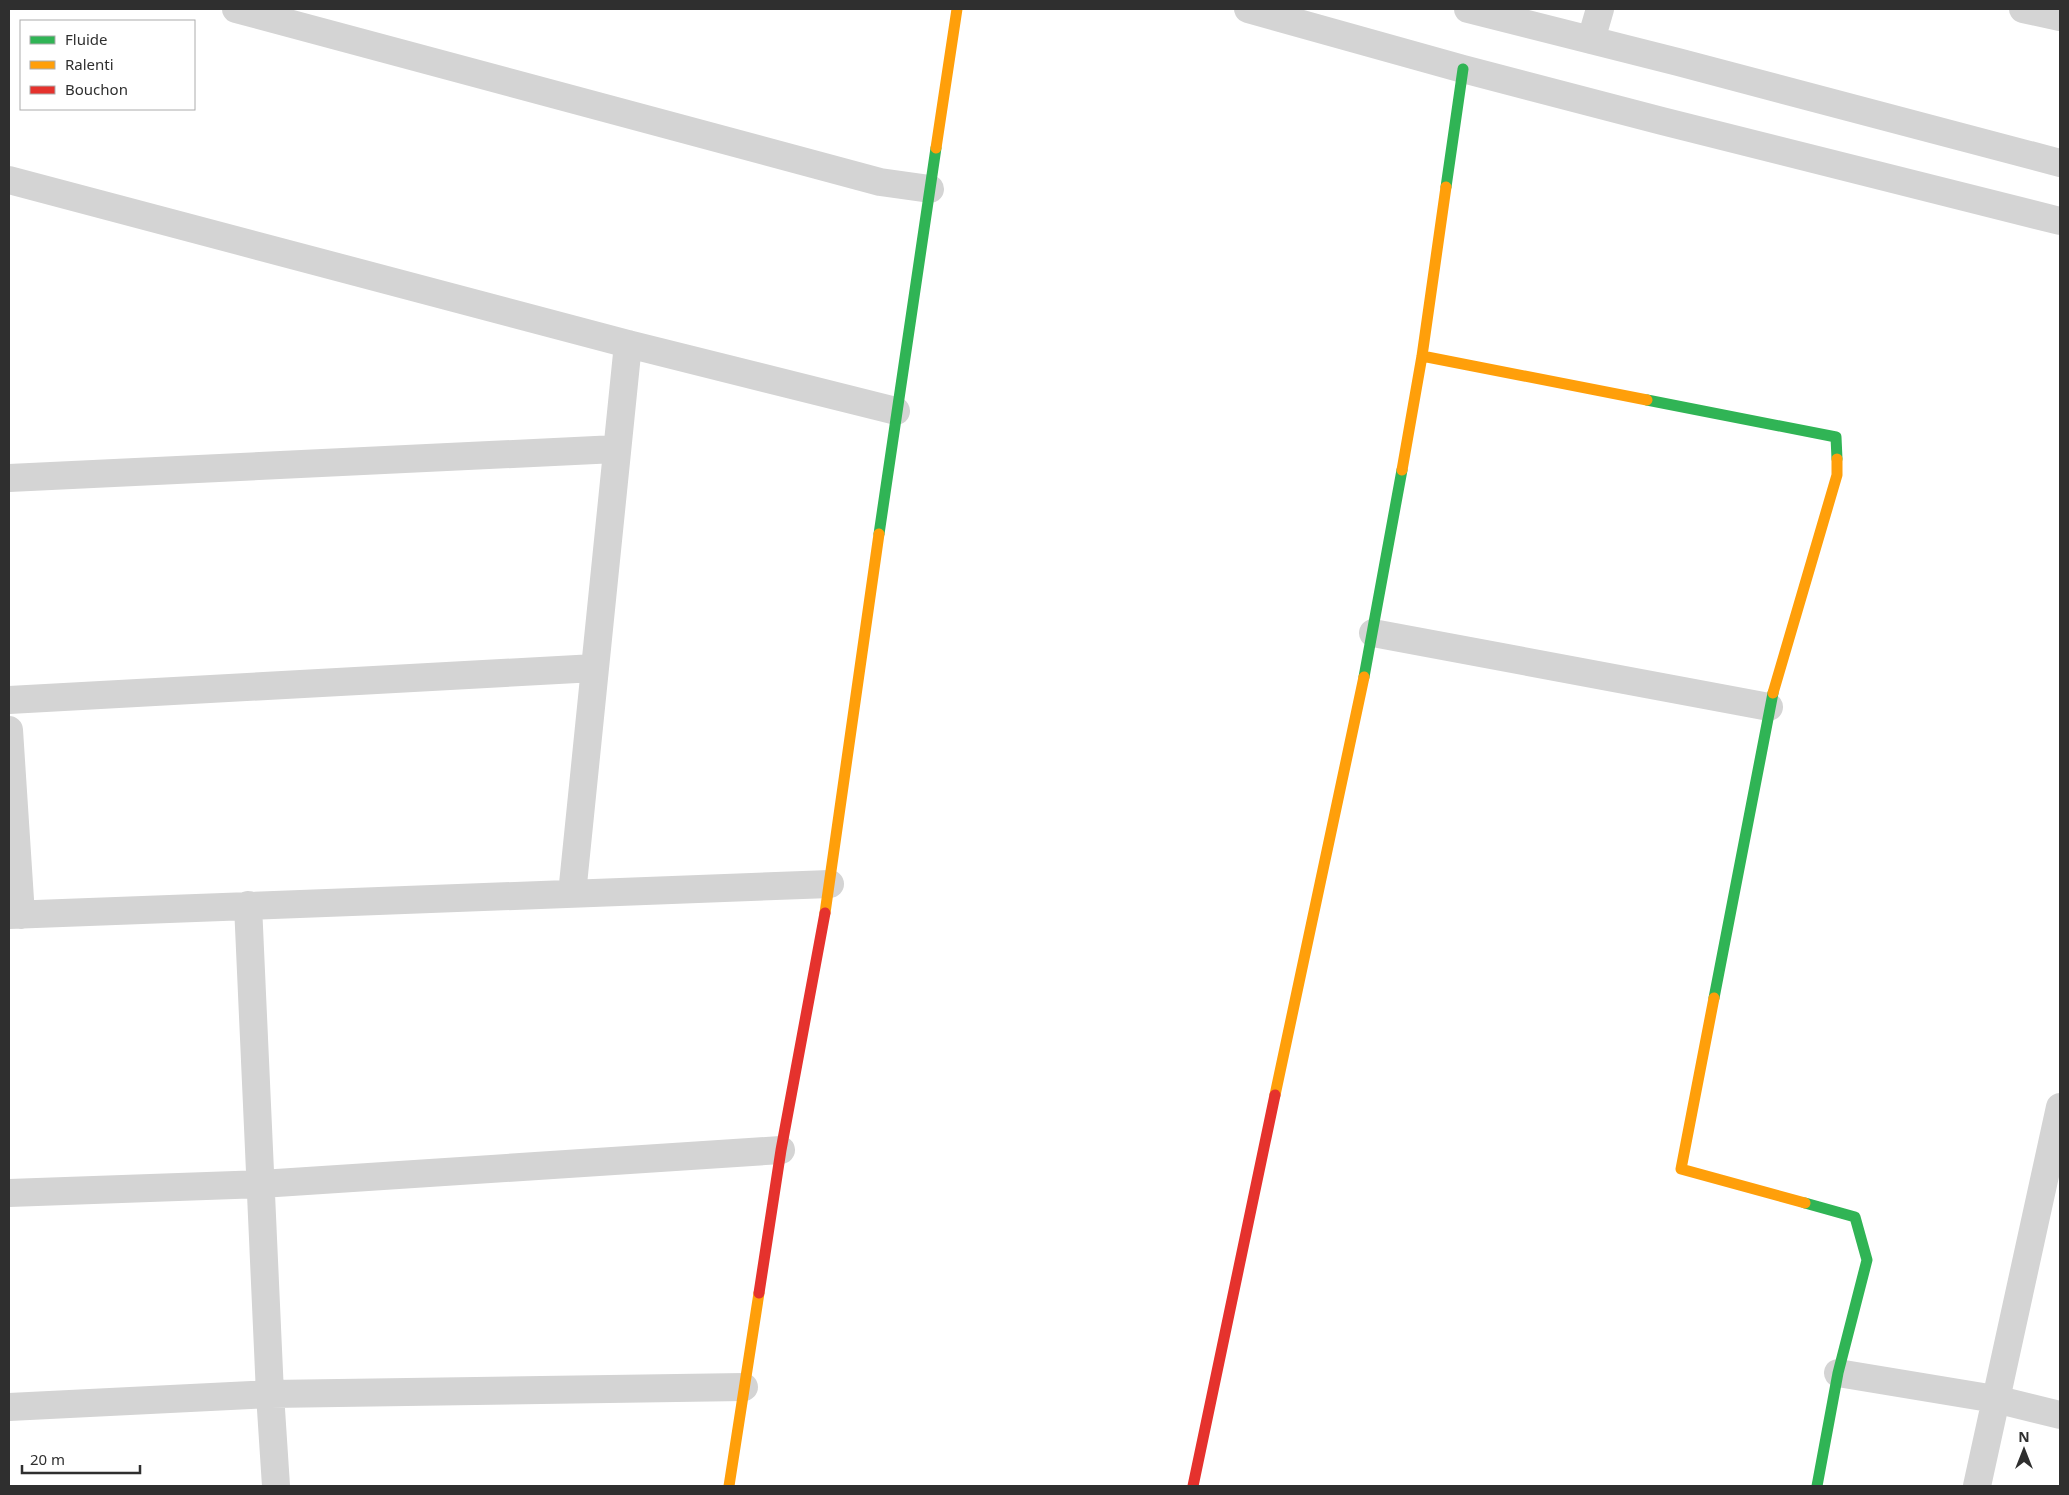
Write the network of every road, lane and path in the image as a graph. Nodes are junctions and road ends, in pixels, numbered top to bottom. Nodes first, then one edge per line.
1 (236, 9) edge
2 (958, 9) edge
3 (1248, 9) edge
4 (1468, 9) edge
5 (1600, 9) edge
6 (2023, 9) edge
7 (2060, 17) edge
8 (1591, 40) junction
9 (1463, 69) junction
10 (2060, 163) edge
11 (9, 180) edge
12 (930, 189) junction
13 (2060, 221) edge
14 (628, 344) junction
15 (1422, 356) junction
16 (896, 411) junction
17 (616, 449) junction
18 (9, 478) edge
19 (1373, 633) junction
20 (595, 668) junction
21 (9, 700) edge
22 (1768, 708) junction
23 (9, 730) edge
24 (830, 884) junction
25 (572, 894) junction
26 (248, 904) junction
27 (15, 915) edge
28 (2060, 1107) edge
29 (781, 1150) junction
30 (261, 1184) junction
31 (9, 1193) edge
32 (1838, 1374) junction
33 (744, 1387) junction
34 (270, 1394) junction
35 (1995, 1400) junction
36 (9, 1407) edge
37 (2060, 1415) edge
38 (276, 1486) edge
39 (729, 1486) edge
40 (1193, 1486) edge
41 (1817, 1486) edge
42 (1977, 1486) edge

1 - 12 street
2 - 12 street
3 - 9 street
4 - 8 street
5 - 8 street
6 - 7 street
8 - 10 street
9 - 13 street
9 - 15 street
11 - 14 street
12 - 16 street
14 - 16 street
14 - 17 street
15 - 19 street
15 - 22 street
16 - 24 street
17 - 18 street
17 - 20 street
19 - 22 street
19 - 40 street
20 - 21 street
20 - 25 street
22 - 32 street
23 - 27 street
24 - 25 street
24 - 29 street
25 - 26 street
26 - 27 street
26 - 30 street
28 - 35 street
29 - 30 street
29 - 33 street
30 - 31 street
30 - 34 street
32 - 35 street
32 - 41 street
33 - 34 street
33 - 39 street
34 - 36 street
34 - 38 street
35 - 37 street
35 - 42 street

